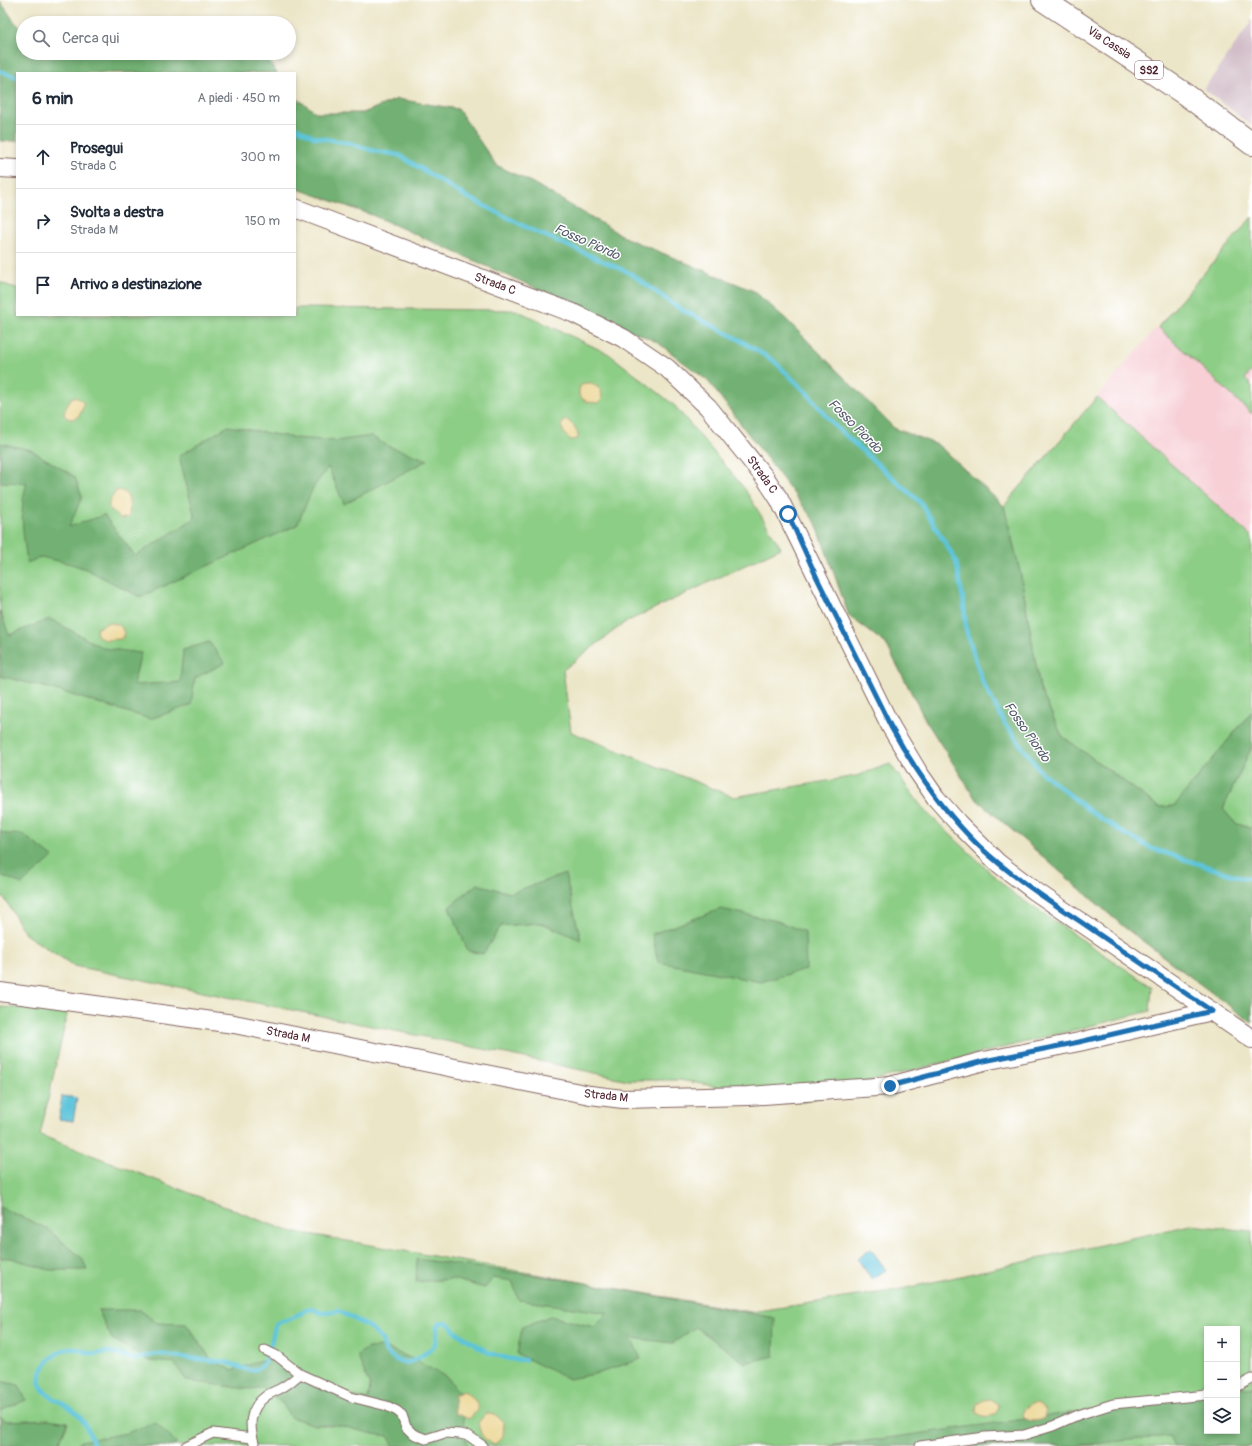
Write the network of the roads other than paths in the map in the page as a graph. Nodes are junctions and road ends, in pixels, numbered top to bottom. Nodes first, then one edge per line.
1 (1043, 0) edge
2 (1252, 144) edge
3 (0, 168) edge
4 (16, 169) edge
5 (296, 208) edge
6 (0, 992) edge
7 (1212, 1011) junction
8 (1252, 1039) edge
9 (268, 1352) dead end
10 (300, 1374) junction
11 (1252, 1379) edge
12 (1240, 1385) edge
13 (1204, 1395) edge
14 (253, 1442) edge
15 (186, 1446) edge
16 (483, 1446) edge
17 (920, 1446) edge

1 - 2 main road, Via Cassia / SS2
3 - 4 street
5 - 7 street, Strada C
6 - 7 street, Strada M
7 - 8 street, Strada C
9 - 10 lane
10 - 14 lane
10 - 16 lane
11 - 12 lane
13 - 17 lane
14 - 15 lane

